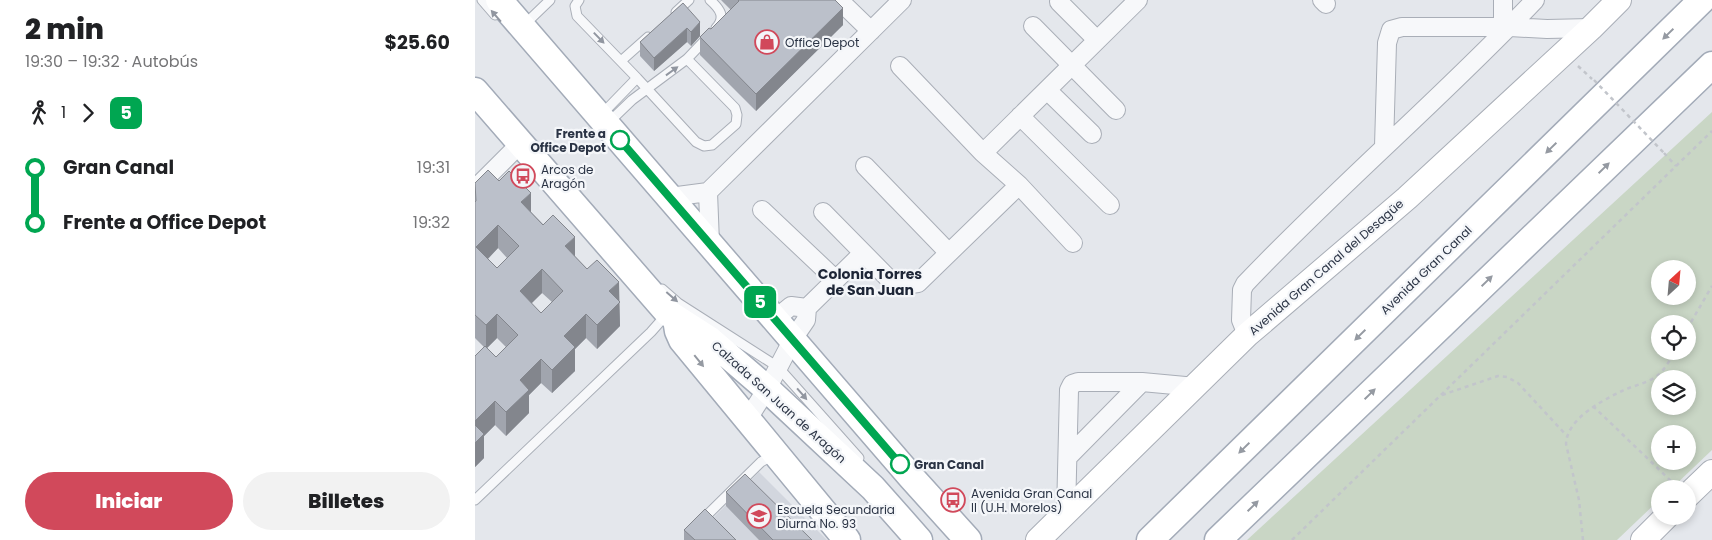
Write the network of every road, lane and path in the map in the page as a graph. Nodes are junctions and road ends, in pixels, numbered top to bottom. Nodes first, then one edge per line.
1 (482, 0) edge
2 (551, 0) edge
3 (579, 0) edge
4 (689, 0) edge
5 (710, 0) edge
6 (839, 0) edge
7 (902, 0) edge
8 (1138, 0) edge
9 (1503, 0) edge
10 (1535, 0) edge
11 (1619, 0) edge
12 (1702, 0) edge
13 (1059, 2) dead end
14 (508, 16) edge
15 (668, 18) edge
16 (1033, 26) dead end
17 (1506, 27) junction
18 (1591, 28) junction
19 (655, 31) edge
20 (871, 31) junction
21 (1097, 40) junction
22 (687, 59) junction
23 (621, 61) junction
24 (1071, 64) junction
25 (1712, 65) edge
26 (900, 66) dead end
27 (637, 78) junction
28 (475, 80) edge
29 (1594, 80) dead end
30 (647, 88) junction
31 (1047, 90) junction
32 (475, 91) edge
33 (1116, 110) dead end
34 (1020, 116) junction
35 (604, 120) junction
36 (1712, 131) edge
37 (1092, 134) dead end
38 (520, 144) junction
39 (1384, 146) junction
40 (983, 153) junction
41 (865, 166) dead end
42 (1676, 166) junction
43 (1019, 185) junction
44 (475, 189) edge
45 (708, 192) junction
46 (669, 197) junction
47 (1110, 205) dead end
48 (762, 210) dead end
49 (823, 212) dead end
50 (710, 243) junction
51 (1073, 243) dead end
52 (863, 253) junction
53 (949, 253) junction
54 (649, 276) dead end
55 (836, 280) junction
56 (656, 283) dead end
57 (1712, 286) edge
58 (812, 304) junction
59 (1695, 315) edge
60 (672, 316) junction
61 (1247, 336) junction
62 (784, 337) junction
63 (1670, 360) edge
64 (773, 378) junction
65 (1142, 382) junction
66 (1195, 387) junction
67 (1441, 395) junction
68 (1593, 406) junction
69 (747, 420) junction
70 (1567, 436) junction
71 (775, 454) junction
72 (1068, 456) junction
73 (1712, 472) edge
74 (1670, 480) edge
75 (1696, 487) edge
76 (475, 500) edge
77 (1066, 513) junction
78 (1658, 525) edge
79 (696, 527) edge
80 (958, 536) edge
81 (847, 540) edge
82 (919, 540) edge
83 (931, 540) edge
84 (1038, 540) edge
85 (1150, 540) edge
86 (1218, 540) edge
87 (1292, 540) edge
88 (1583, 540) edge
89 (1643, 540) edge

14 -> 1 lane
2 - 14 lane
3 -> 23 lane
4 - 15 lane
5 - 22 lane
6 - 20 street
7 - 20 street
8 - 21 street
9 - 17 street
10 - 17 street
11 - 18 street, Avenida Gran Canal del Desagüe
12 -> 85 main road, Avenida Gran Canal
13 - 21 street
14 - 35 main road
16 - 24 street
17 - 18 street
17 - 39 street
17 - 39 street
18 - 61 street, Avenida Gran Canal del Desagüe
19 - 23 lane
20 - 45 street
21 - 24 street
30 -> 22 lane
22 - 30 lane
23 - 27 lane
24 - 31 street
24 - 33 street
86 -> 25 main road
26 - 40 street
27 - 30 lane
27 - 35 lane
28 - 54 lane
29 - 42 path, bridge
30 - 35 lane
31 - 34 street
31 - 37 street
32 - 38 main road, Calzada San Juan de Aragón
34 - 40 street
34 - 47 street
35 - 46 main road
36 - 42 path
38 - 44 street
38 - 60 main road, Calzada San Juan de Aragón
39 - 61 street
40 - 43 street
41 - 53 street
42 - 67 path
43 - 51 street
43 - 53 street
45 - 46 street
45 - 50 street
46 - 50 main road
48 - 55 street
49 - 52 street
50 - 62 main road
52 - 53 street
52 - 55 street
55 - 58 street
56 -> 64 lane
57 - 59 path
58 - 62 street
58 - 62 street
60 - 64 main road, Calzada San Juan de Aragón
60 -> 69 main road
60 - 76 lane
61 - 66 street, Avenida Gran Canal del Desagüe
62 - 64 street
62 - 80 main road
63 - 68 path
64 - 69 street
64 - 82 main road, Calzada San Juan de Aragón
64 -> 83 lane
65 - 66 street
65 - 72 street
65 - 72 street
66 - 77 street, Avenida Gran Canal del Desagüe
67 - 70 path
67 - 87 path
68 - 70 path
68 - 74 path
69 - 71 main road
70 - 88 path
71 - 79 lane
71 - 81 main road
72 - 77 street
73 - 75 street
77 - 84 street, Avenida Gran Canal del Desagüe
78 - 89 street

